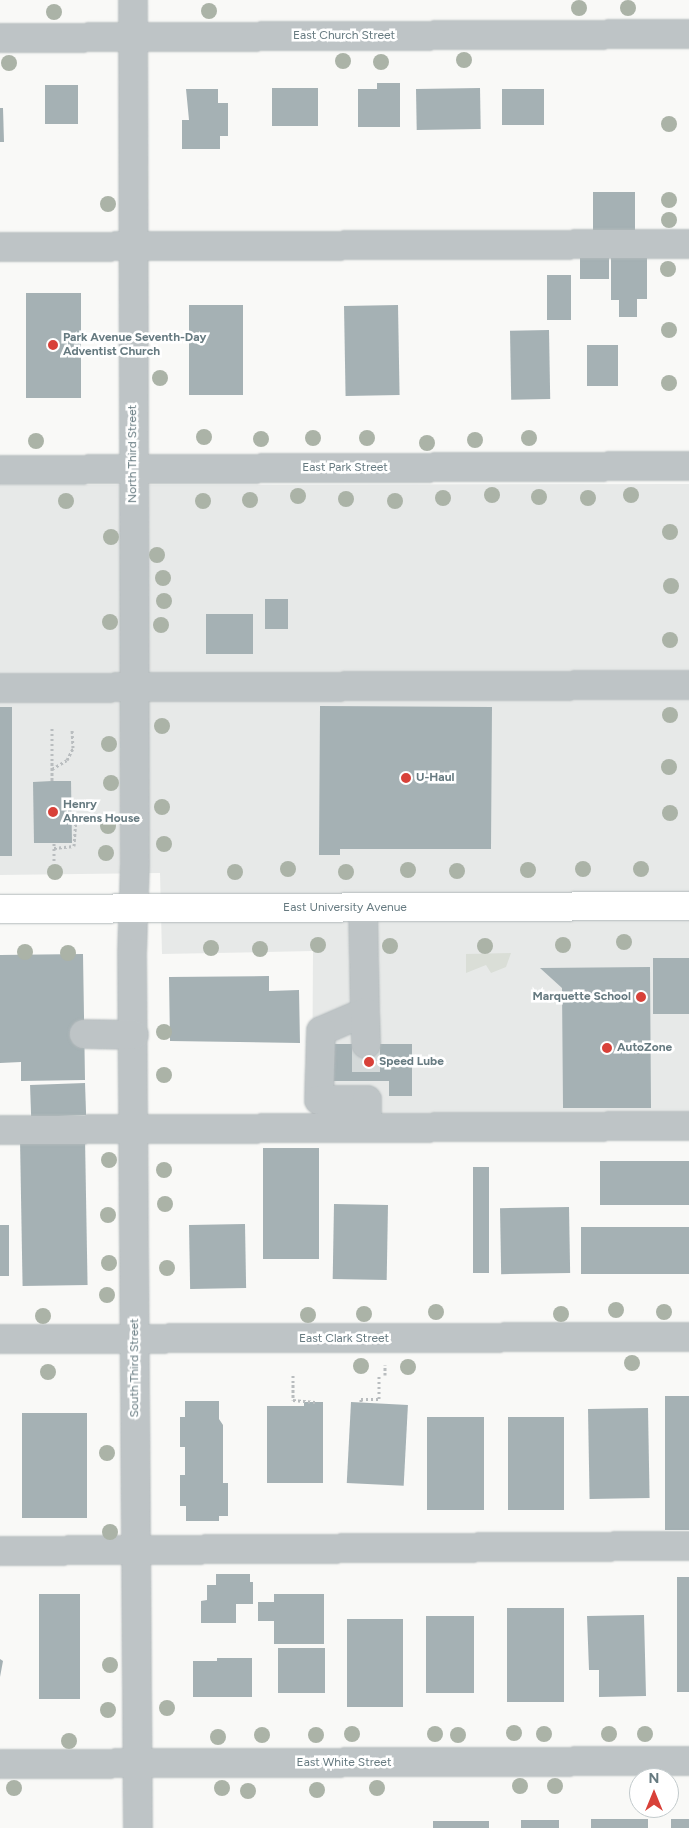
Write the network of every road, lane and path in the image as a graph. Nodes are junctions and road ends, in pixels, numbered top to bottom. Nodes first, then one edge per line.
1 (133, 0) edge
2 (689, 34) edge
3 (133, 37) junction
4 (0, 38) edge
5 (689, 244) edge
6 (0, 247) edge
7 (135, 247) junction
8 (689, 466) edge
9 (132, 469) junction
10 (0, 470) edge
11 (689, 685) edge
12 (133, 687) junction
13 (0, 688) edge
14 (52, 728) dead end
15 (72, 729) dead end
16 (52, 769) junction
17 (52, 781) dead end
18 (76, 820) dead end
19 (54, 863) dead end
20 (689, 906) edge
21 (363, 908) junction
22 (134, 909) junction
23 (0, 910) edge
24 (365, 1012) junction
25 (84, 1034) dead end
26 (134, 1034) junction
27 (366, 1044) tunnel mouth
28 (366, 1102) junction
29 (689, 1126) edge
30 (135, 1129) junction
31 (0, 1130) edge
32 (689, 1337) edge
33 (0, 1339) edge
34 (136, 1339) junction
35 (379, 1374) dead end
36 (293, 1375) dead end
37 (315, 1402) dead end
38 (362, 1402) dead end
39 (689, 1546) edge
40 (0, 1551) edge
41 (136, 1551) junction
42 (689, 1761) edge
43 (0, 1764) edge
44 (136, 1764) junction
45 (138, 1828) edge

1 - 3 street, North Third Street
2 - 3 street, East Church Street
3 - 4 street, East Church Street
3 - 7 street, North Third Street
5 - 7 street
6 - 7 street
7 - 9 street, North Third Street
8 - 9 street, East Park Street
9 - 10 street, East Park Street
9 - 12 street, North Third Street
11 - 12 street
12 - 13 street
12 - 22 street, North Third Street
14 - 16 path
15 - 16 path
16 - 17 path
18 - 19 path
20 - 21 main road, East University Avenue
21 - 22 main road, East University Avenue
21 - 24 street
22 - 23 main road, East University Avenue
22 - 26 street, South Third Street
24 - 27 street
24 - 28 street
25 - 26 street
26 - 30 street, South Third Street
28 - 29 street
28 - 30 street
30 - 31 street
30 - 34 street, South Third Street
32 - 34 street, East Clark Street
33 - 34 street, East Clark Street
34 - 41 street, South Third Street
35 - 38 path
36 - 37 path
39 - 41 street
40 - 41 street
41 - 44 street, South Third Street
42 - 44 street, East White Street
43 - 44 street, East White Street
44 - 45 street, South Third Street

